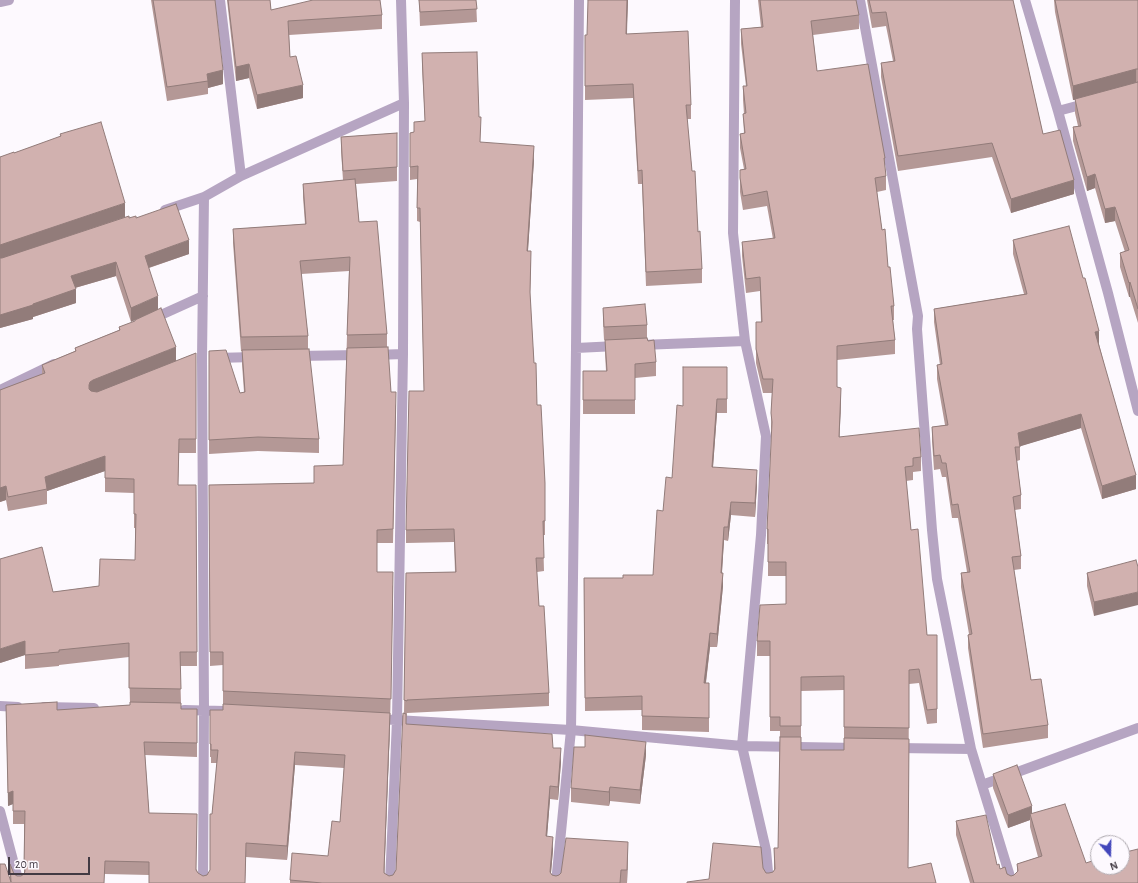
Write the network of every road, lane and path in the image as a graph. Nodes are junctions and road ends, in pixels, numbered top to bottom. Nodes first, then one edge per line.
1 (9, 0) edge
2 (220, 0) edge
3 (401, 0) edge
4 (579, 0) edge
5 (735, 0) edge
6 (860, 0) edge
7 (1025, 0) edge
8 (0, 2) edge
9 (1094, 101) edge
10 (404, 103) junction
11 (1058, 111) junction
12 (241, 176) junction
13 (204, 197) junction
14 (159, 212) edge
15 (203, 296) junction
16 (146, 322) edge
17 (745, 341) junction
18 (576, 348) junction
19 (403, 354) junction
20 (287, 356) edge
21 (264, 357) edge
22 (66, 358) edge
23 (198, 360) junction
24 (0, 390) edge
25 (1138, 411) edge
26 (0, 706) edge
27 (102, 708) edge
28 (172, 710) edge
29 (204, 710) junction
30 (235, 712) edge
31 (366, 718) edge
32 (397, 720) junction
33 (1138, 728) edge
34 (571, 730) junction
35 (742, 746) junction
36 (868, 748) edge
37 (884, 748) edge
38 (971, 749) junction
39 (982, 785) junction
40 (0, 811) edge
41 (20, 883) edge
42 (203, 883) edge
43 (390, 883) edge
44 (556, 883) edge
45 (769, 883) edge
46 (1012, 883) edge

1 - 8 street
2 - 12 street
3 - 10 street
4 - 18 street
5 - 17 street
6 - 38 street
7 - 11 street
9 - 11 street
10 - 12 street
10 - 19 street
11 - 25 street
12 - 13 street
13 - 14 street
13 - 15 street
15 - 16 street
15 - 23 street
17 - 18 street
17 - 35 street
18 - 34 street
19 - 20 street
19 - 32 street
21 - 23 street
22 - 24 street
23 - 29 street
26 - 27 street
28 - 29 street
29 - 30 street
29 - 42 street
31 - 32 street
32 - 34 street
32 - 43 street
33 - 39 street
34 - 35 street
34 - 44 street
35 - 36 street
35 - 45 street
37 - 38 street
38 - 39 street
39 - 46 street
40 - 41 street

